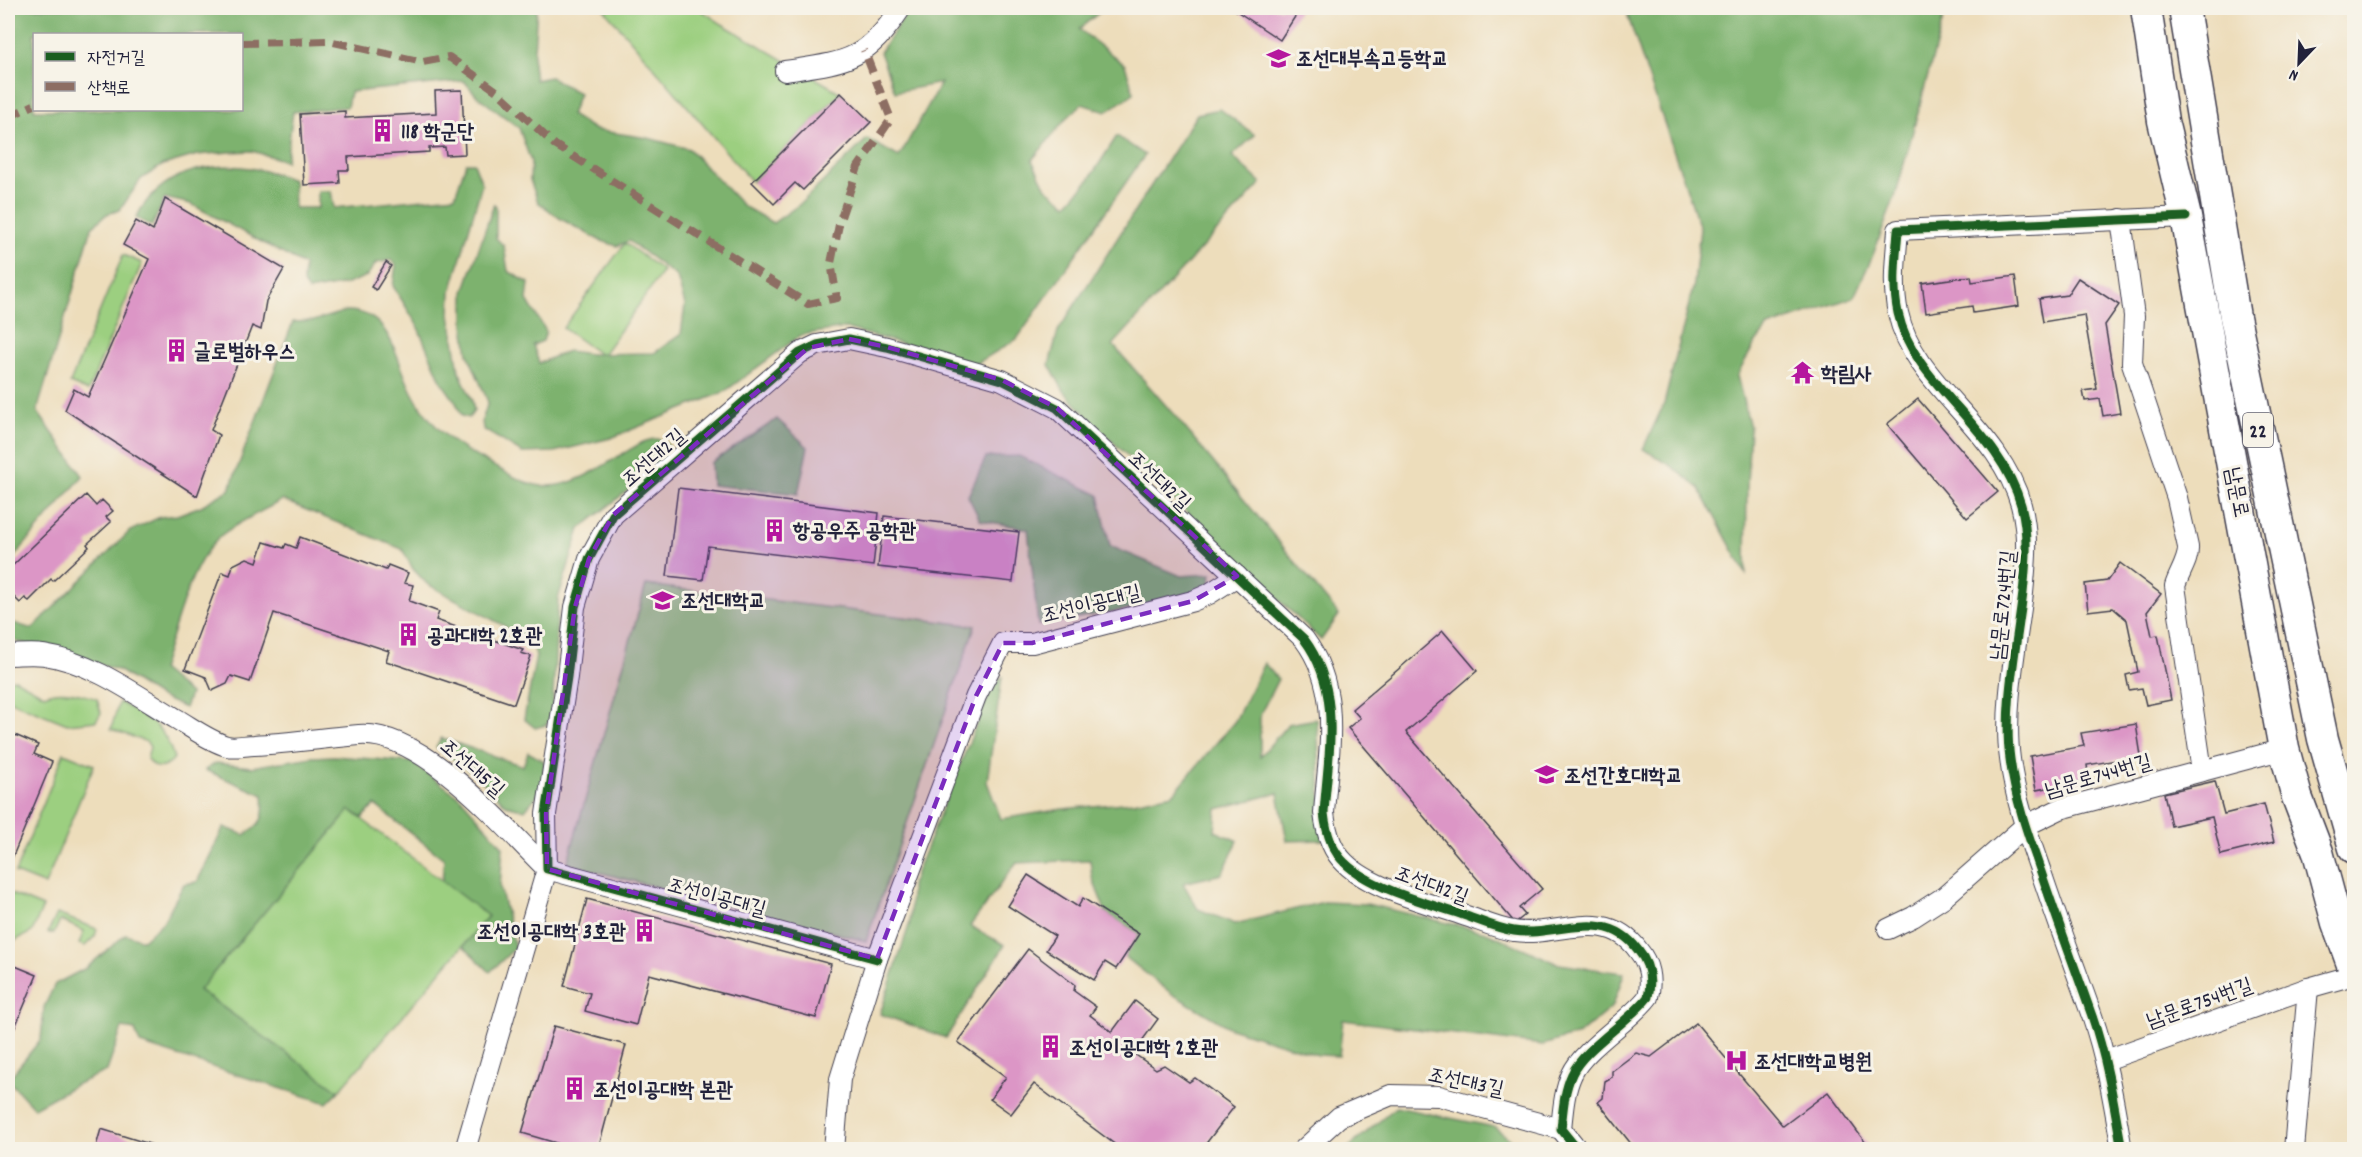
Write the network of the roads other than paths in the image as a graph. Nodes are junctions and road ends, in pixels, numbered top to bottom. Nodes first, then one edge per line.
1 (901, 8) edge
2 (2145, 8) edge
3 (2184, 8) edge
4 (785, 70) dead end
5 (2121, 219) junction
6 (2187, 222) junction
7 (2225, 259) junction
8 (1237, 576) junction
9 (8, 655) edge
10 (2284, 749) junction
11 (2202, 771) junction
12 (2025, 826) junction
13 (2355, 848) edge
14 (547, 869) junction
15 (1888, 929) dead end
16 (877, 959) junction
17 (2355, 970) edge
18 (2355, 975) edge
19 (2308, 988) junction
20 (2106, 1060) junction
21 (1561, 1129) junction
22 (465, 1149) edge
23 (834, 1149) edge
24 (1303, 1149) edge
25 (1578, 1149) edge
26 (2122, 1149) edge
27 (2294, 1149) edge

1 - 4 street
2 - 6 main road, 남문로 / 22
3 - 7 main road, 남문로 / 22
5 - 6 street, 남문로724번길
5 - 11 street
5 - 12 street, 남문로724번길
6 - 7 main road
6 - 10 main road, 남문로 / 22
7 - 13 main road, 남문로 / 22
8 - 14 street, 조선대2길
8 - 16 street, 조선이공대길
8 - 21 street, 조선대2길
9 - 14 street, 조선대5길
10 - 11 street, 남문로744번길
10 - 17 main road, 남문로 / 22
11 - 12 street, 남문로744번길
12 - 15 street, 남문로744번길
12 - 20 street, 남문로724번길
14 - 16 street, 조선이공대길
14 - 22 street
16 - 23 street, 조선이공대길
18 - 19 street, 남문로754번길
19 - 20 street, 남문로754번길
19 - 27 street
20 - 26 street, 남문로724번길
21 - 24 street, 조선대3길
21 - 25 street

